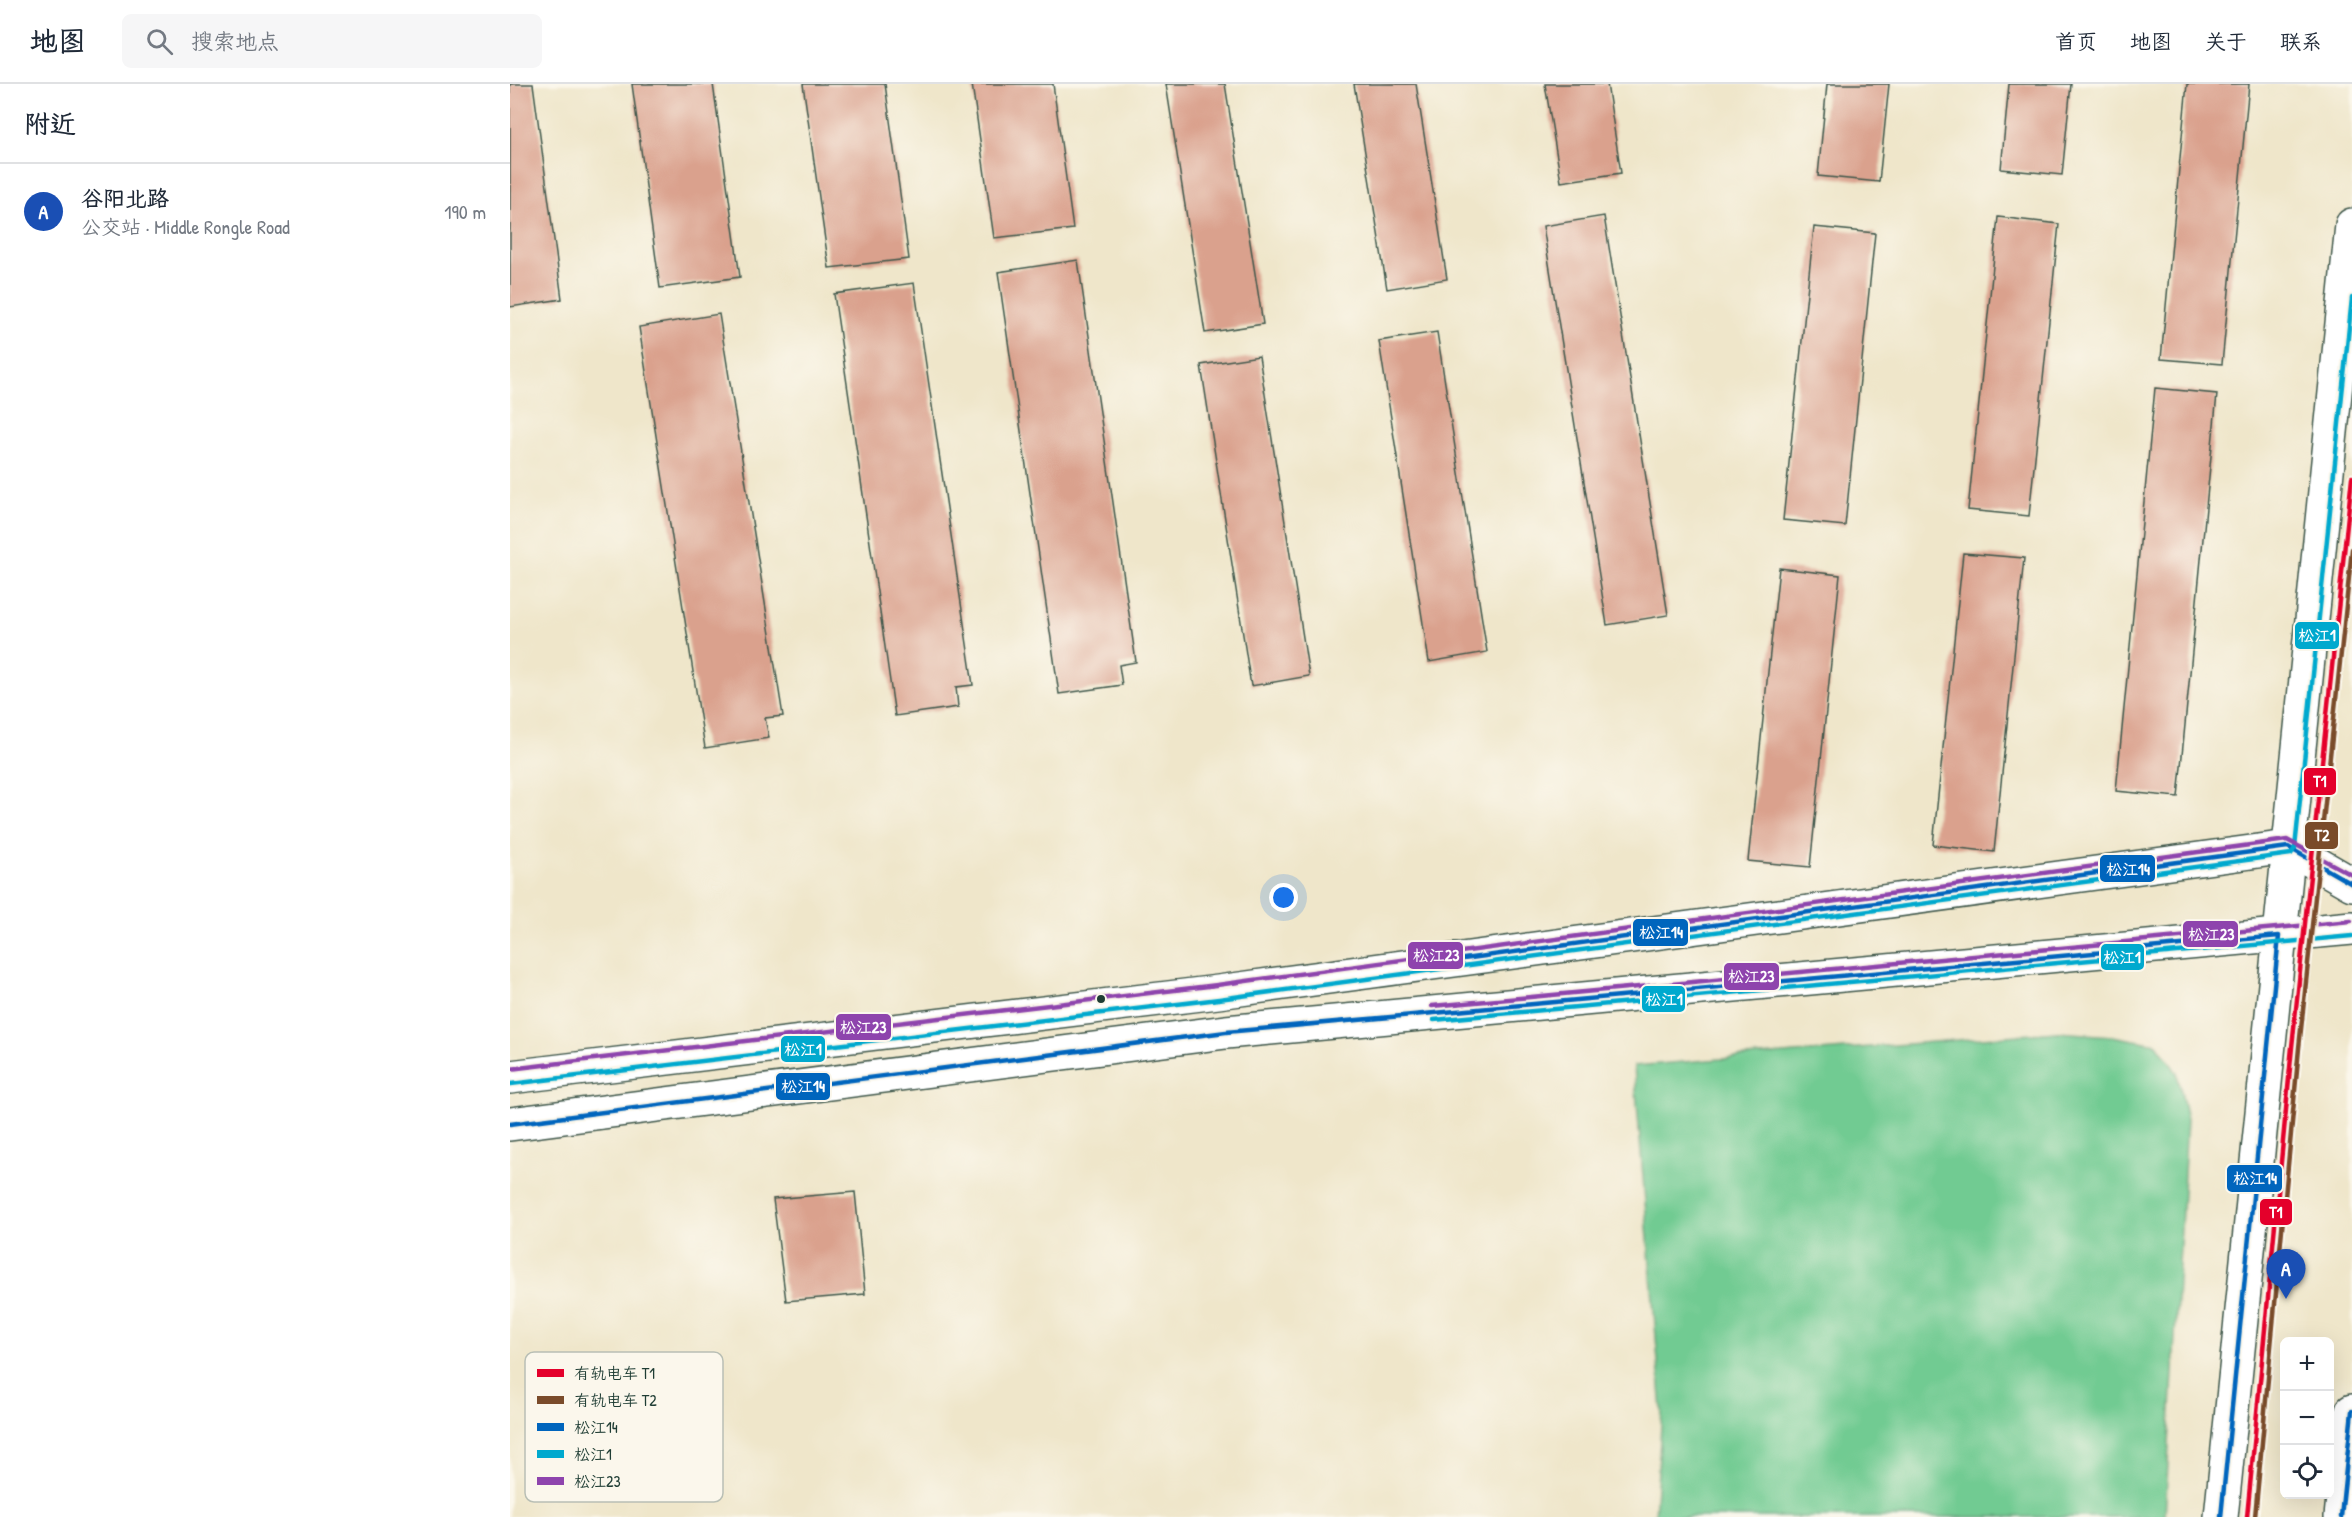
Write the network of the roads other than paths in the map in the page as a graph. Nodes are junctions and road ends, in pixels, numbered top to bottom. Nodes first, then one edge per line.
1 (2352, 225) edge
2 (2288, 847) junction
3 (2352, 885) edge
4 (2352, 928) edge
5 (2279, 936) junction
6 (510, 1077) edge
7 (510, 1124) edge
8 (2352, 1412) edge
9 (2221, 1517) edge
10 (2341, 1517) edge

1 - 2 main road
2 - 3 main road
2 - 5 main road
2 - 6 main road
4 - 5 main road
5 - 7 main road
5 - 9 main road
8 - 10 main road

